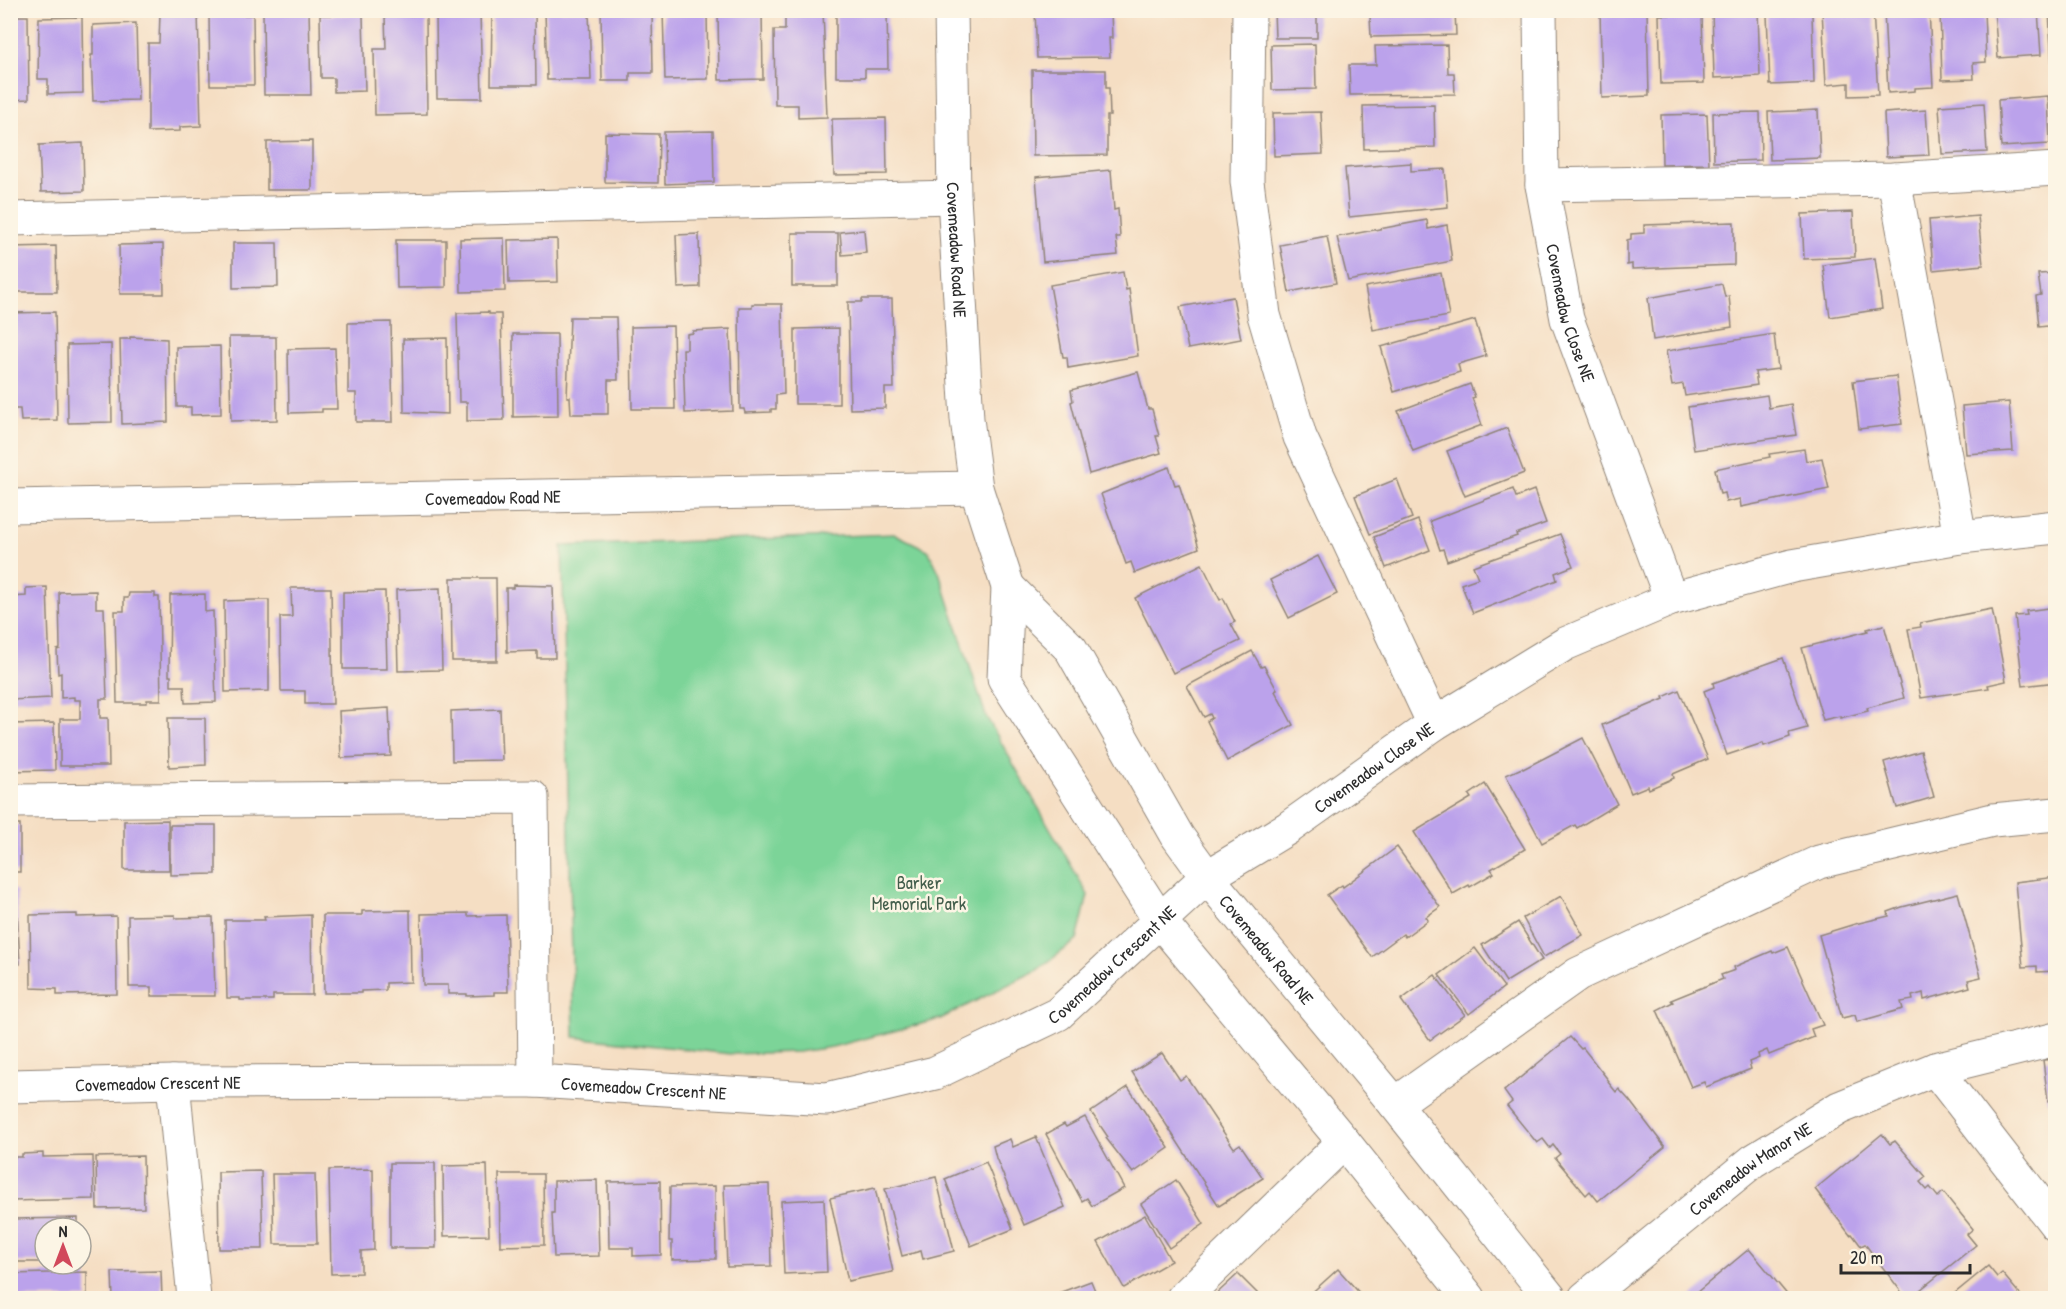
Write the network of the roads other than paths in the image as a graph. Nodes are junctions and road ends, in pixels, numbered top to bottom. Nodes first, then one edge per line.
1 (951, 10) edge
2 (1249, 10) edge
3 (1540, 10) edge
4 (2055, 169) edge
5 (1894, 179) junction
6 (1542, 185) junction
7 (954, 197) junction
8 (10, 219) edge
9 (976, 488) junction
10 (10, 506) edge
11 (2055, 527) edge
12 (1960, 537) junction
13 (1008, 587) junction
14 (1671, 599) junction
15 (1434, 724) junction
16 (10, 801) edge
17 (2055, 814) edge
18 (1208, 877) junction
19 (1160, 921) junction
20 (2055, 1039) edge
21 (1935, 1070) junction
22 (535, 1081) junction
23 (173, 1082) junction
24 (10, 1086) edge
25 (1395, 1104) junction
26 (1344, 1142) junction
27 (2055, 1225) edge
28 (194, 1299) edge
29 (1183, 1299) edge
30 (1469, 1299) edge
31 (1550, 1299) edge
32 (1585, 1299) edge

1 - 7 street, Covemeadow Road NE
2 - 15 street
3 - 6 street, Covemeadow Close NE
4 - 5 street
5 - 6 street
5 - 12 street
6 - 14 street, Covemeadow Close NE
7 - 8 street
7 - 9 street, Covemeadow Road NE
9 - 10 street, Covemeadow Road NE
9 - 13 street, Covemeadow Road NE
11 - 12 street, Covemeadow Close NE
12 - 14 street, Covemeadow Close NE
13 - 18 street, Covemeadow Road NE
13 - 19 street, Covemeadow Road NE
14 - 15 street, Covemeadow Close NE
15 - 18 street, Covemeadow Close NE
16 - 22 street
17 - 25 street
18 - 19 street, Covemeadow Crescent NE
18 - 25 street, Covemeadow Road NE
19 - 22 street, Covemeadow Crescent NE
19 - 26 street, Covemeadow Road NE
20 - 21 street, Covemeadow Manor NE
21 - 27 street
21 - 32 street, Covemeadow Manor NE
22 - 23 street, Covemeadow Crescent NE
23 - 24 street, Covemeadow Crescent NE
23 - 28 street
25 - 31 street, Covemeadow Road NE
26 - 29 street
26 - 30 street, Covemeadow Road NE

